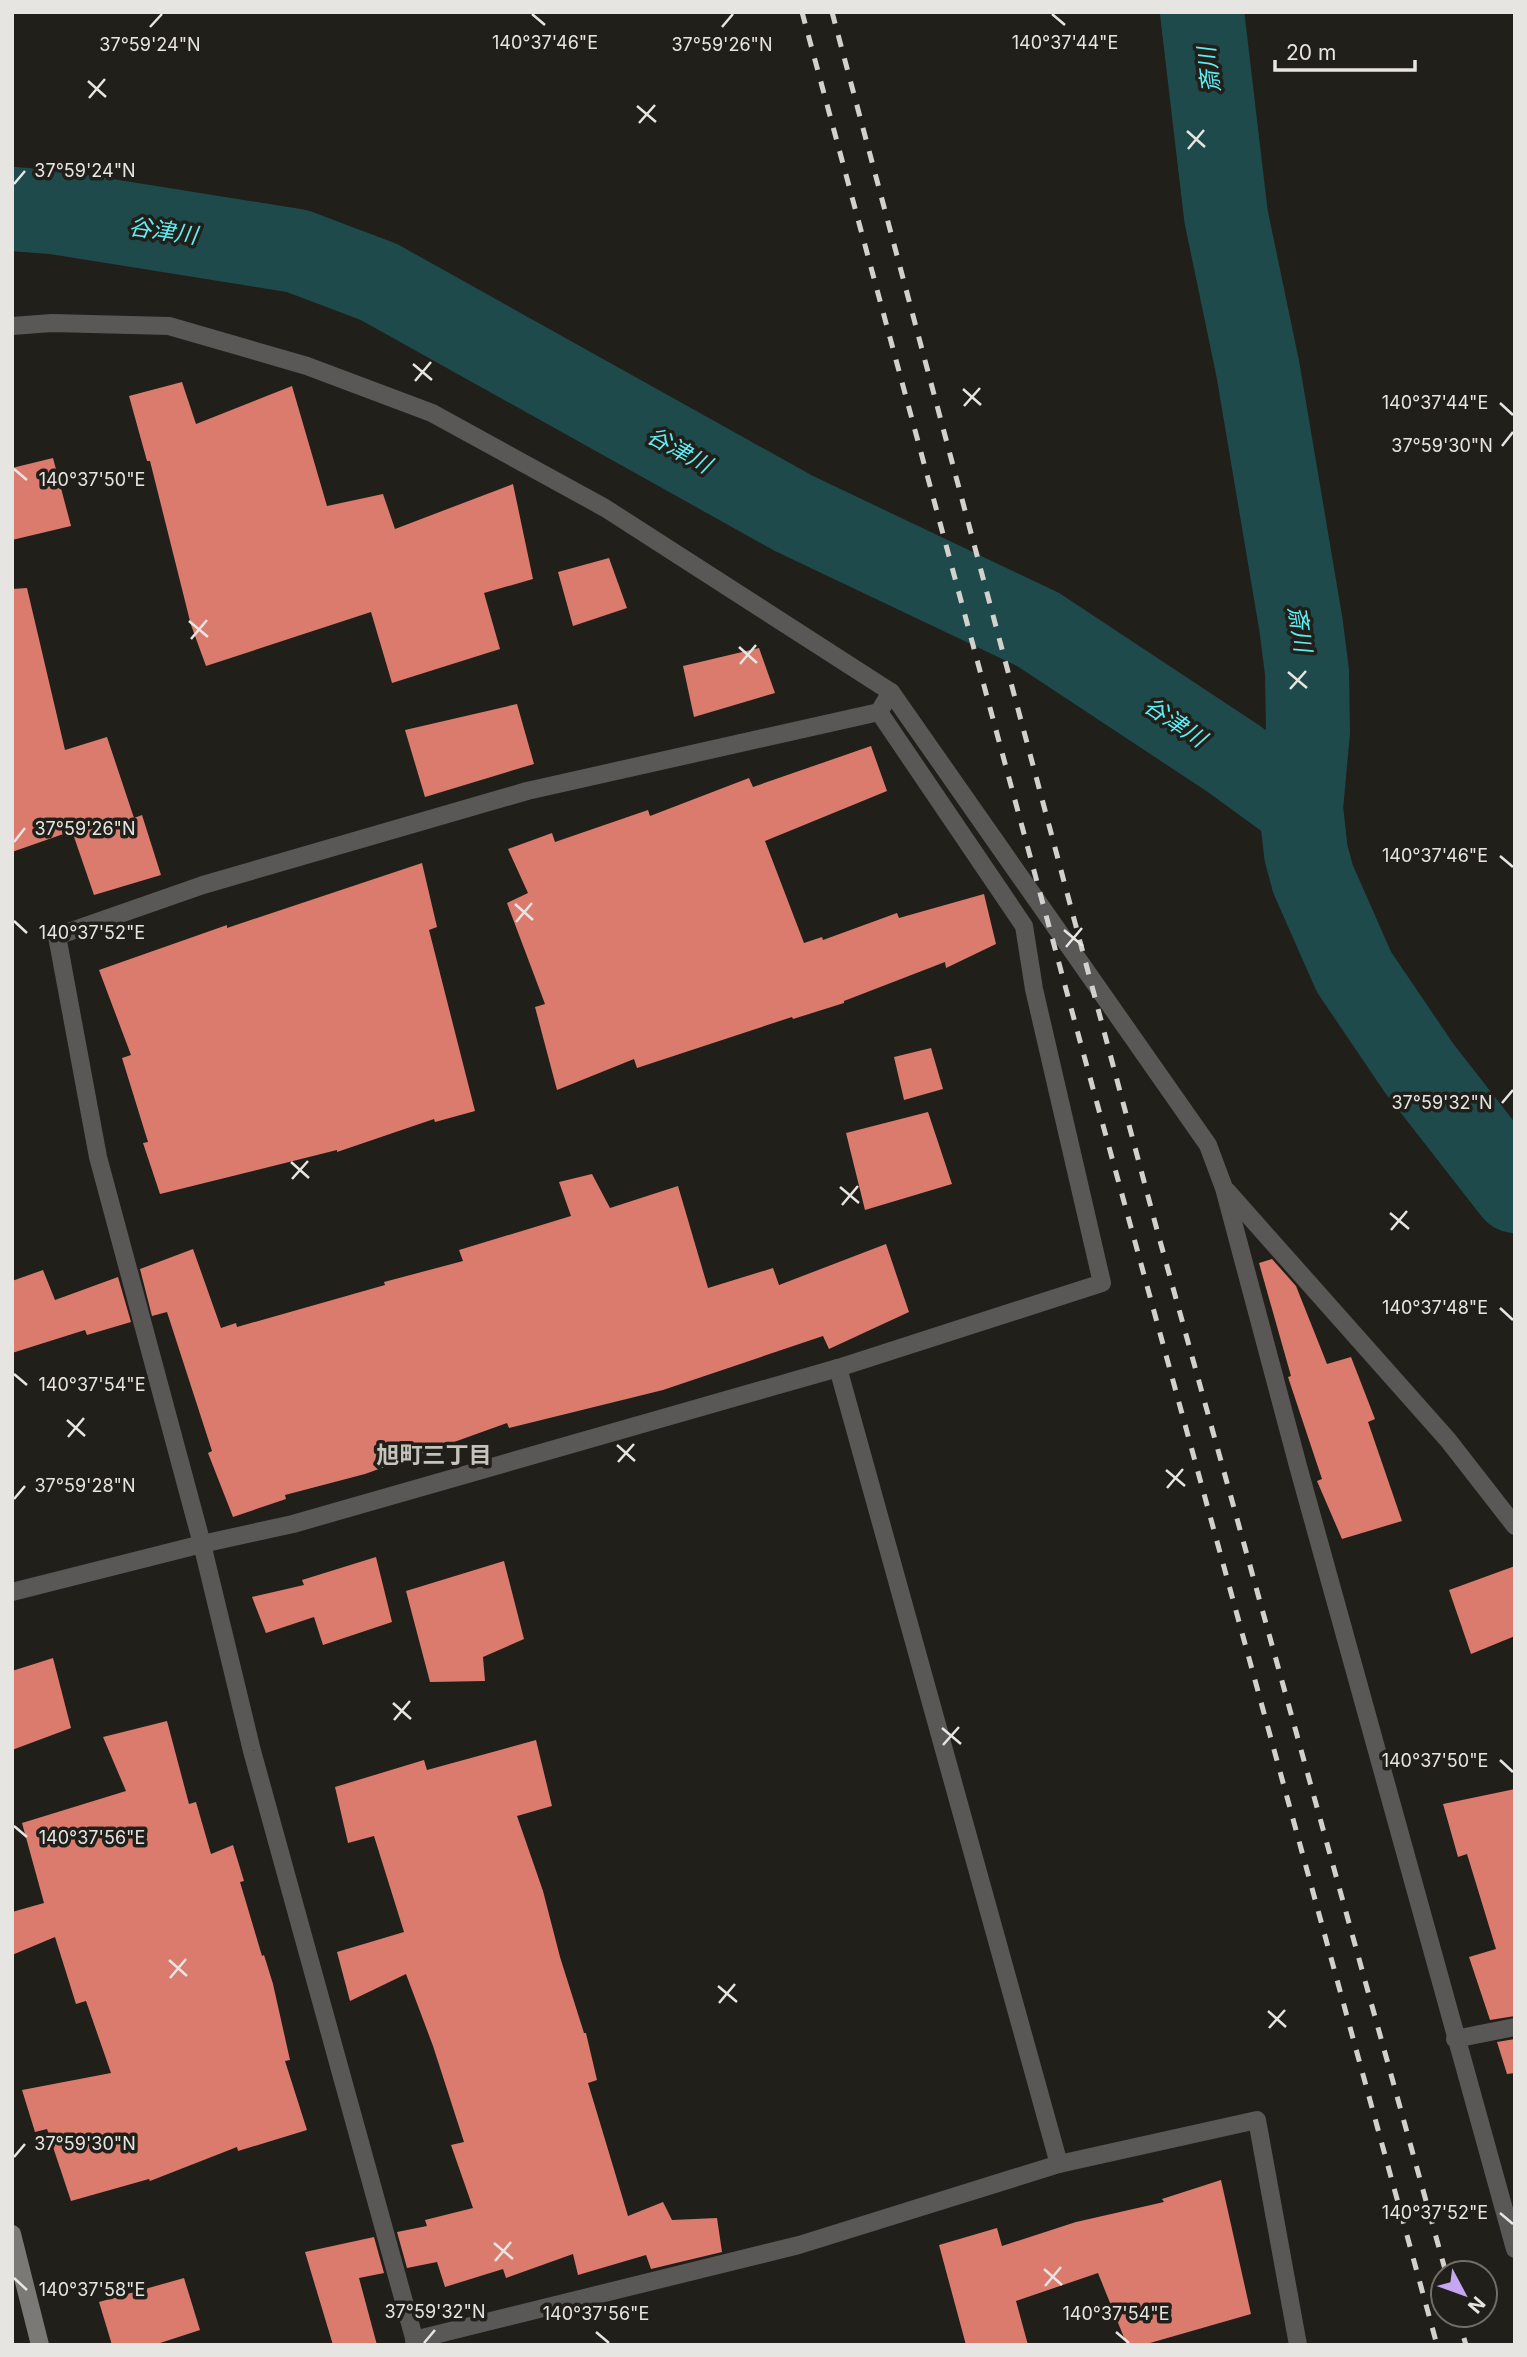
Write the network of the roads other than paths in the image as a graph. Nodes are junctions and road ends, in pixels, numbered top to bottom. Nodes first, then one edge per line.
1 (12, 326) edge
2 (891, 692) junction
3 (879, 712) junction
4 (1224, 1188) junction
5 (838, 1368) junction
6 (1515, 1526) edge
7 (202, 1544) junction
8 (12, 1592) edge
9 (1515, 2027) edge
10 (1455, 2039) junction
11 (1059, 2164) junction
12 (12, 2234) edge
13 (1515, 2249) edge
14 (415, 2342) edge
15 (40, 2345) edge
16 (1298, 2345) edge

1 - 2 street
2 - 3 street
2 - 4 street
3 - 5 street
3 - 7 street
4 - 6 street
4 - 10 street
5 - 7 street
5 - 11 street
7 - 8 street
7 - 14 street
9 - 10 street
10 - 13 street
11 - 14 street
11 - 16 street
12 - 15 street

